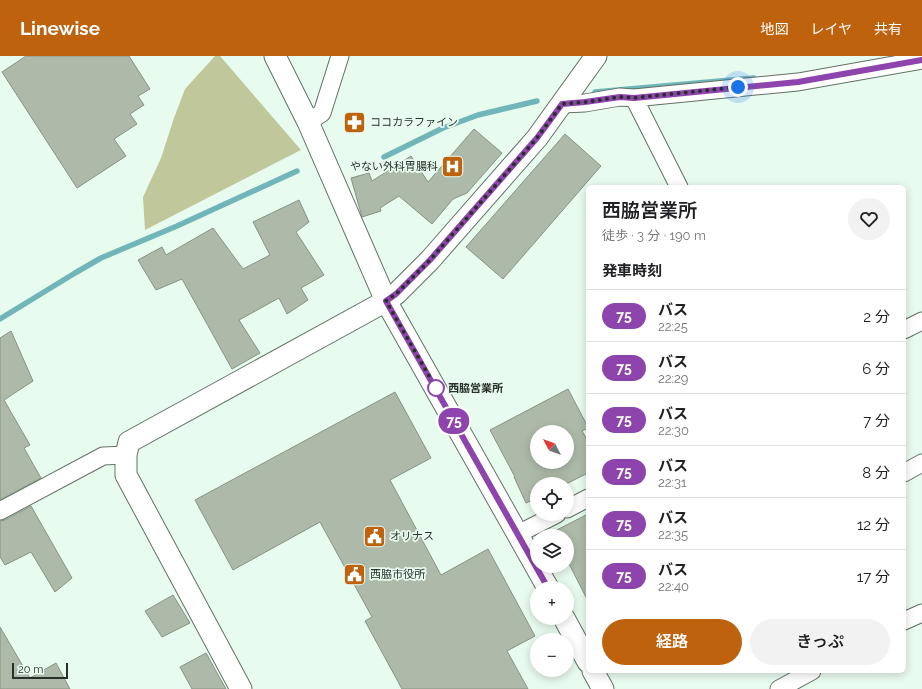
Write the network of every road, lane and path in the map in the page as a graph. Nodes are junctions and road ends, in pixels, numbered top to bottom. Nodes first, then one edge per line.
1 (275, 56) edge
2 (340, 56) edge
3 (596, 56) edge
4 (922, 60) edge
5 (634, 98) junction
6 (562, 104) junction
7 (308, 122) junction
8 (678, 185) edge
9 (386, 301) junction
10 (922, 320) edge
11 (906, 329) edge
12 (126, 455) junction
13 (922, 463) edge
14 (906, 472) edge
15 (586, 499) edge
16 (574, 505) edge
17 (0, 511) edge
18 (543, 521) edge
19 (518, 534) junction
20 (544, 581) edge
21 (922, 613) edge
22 (906, 620) edge
23 (569, 625) edge
24 (585, 650) edge
25 (594, 673) edge
26 (808, 673) edge
27 (241, 689) edge
28 (603, 689) edge
29 (779, 689) edge

1 - 7 street
2 - 7 street
3 - 6 street
4 - 5 street
5 - 6 street
5 - 8 street
6 - 9 street
7 - 9 street
9 - 12 street
9 - 19 street
10 - 11 street
12 - 17 street
12 - 27 street
13 - 14 street
15 - 16 street
18 - 19 street
19 - 20 street
21 - 22 street
23 - 24 street
25 - 28 street
26 - 29 street

